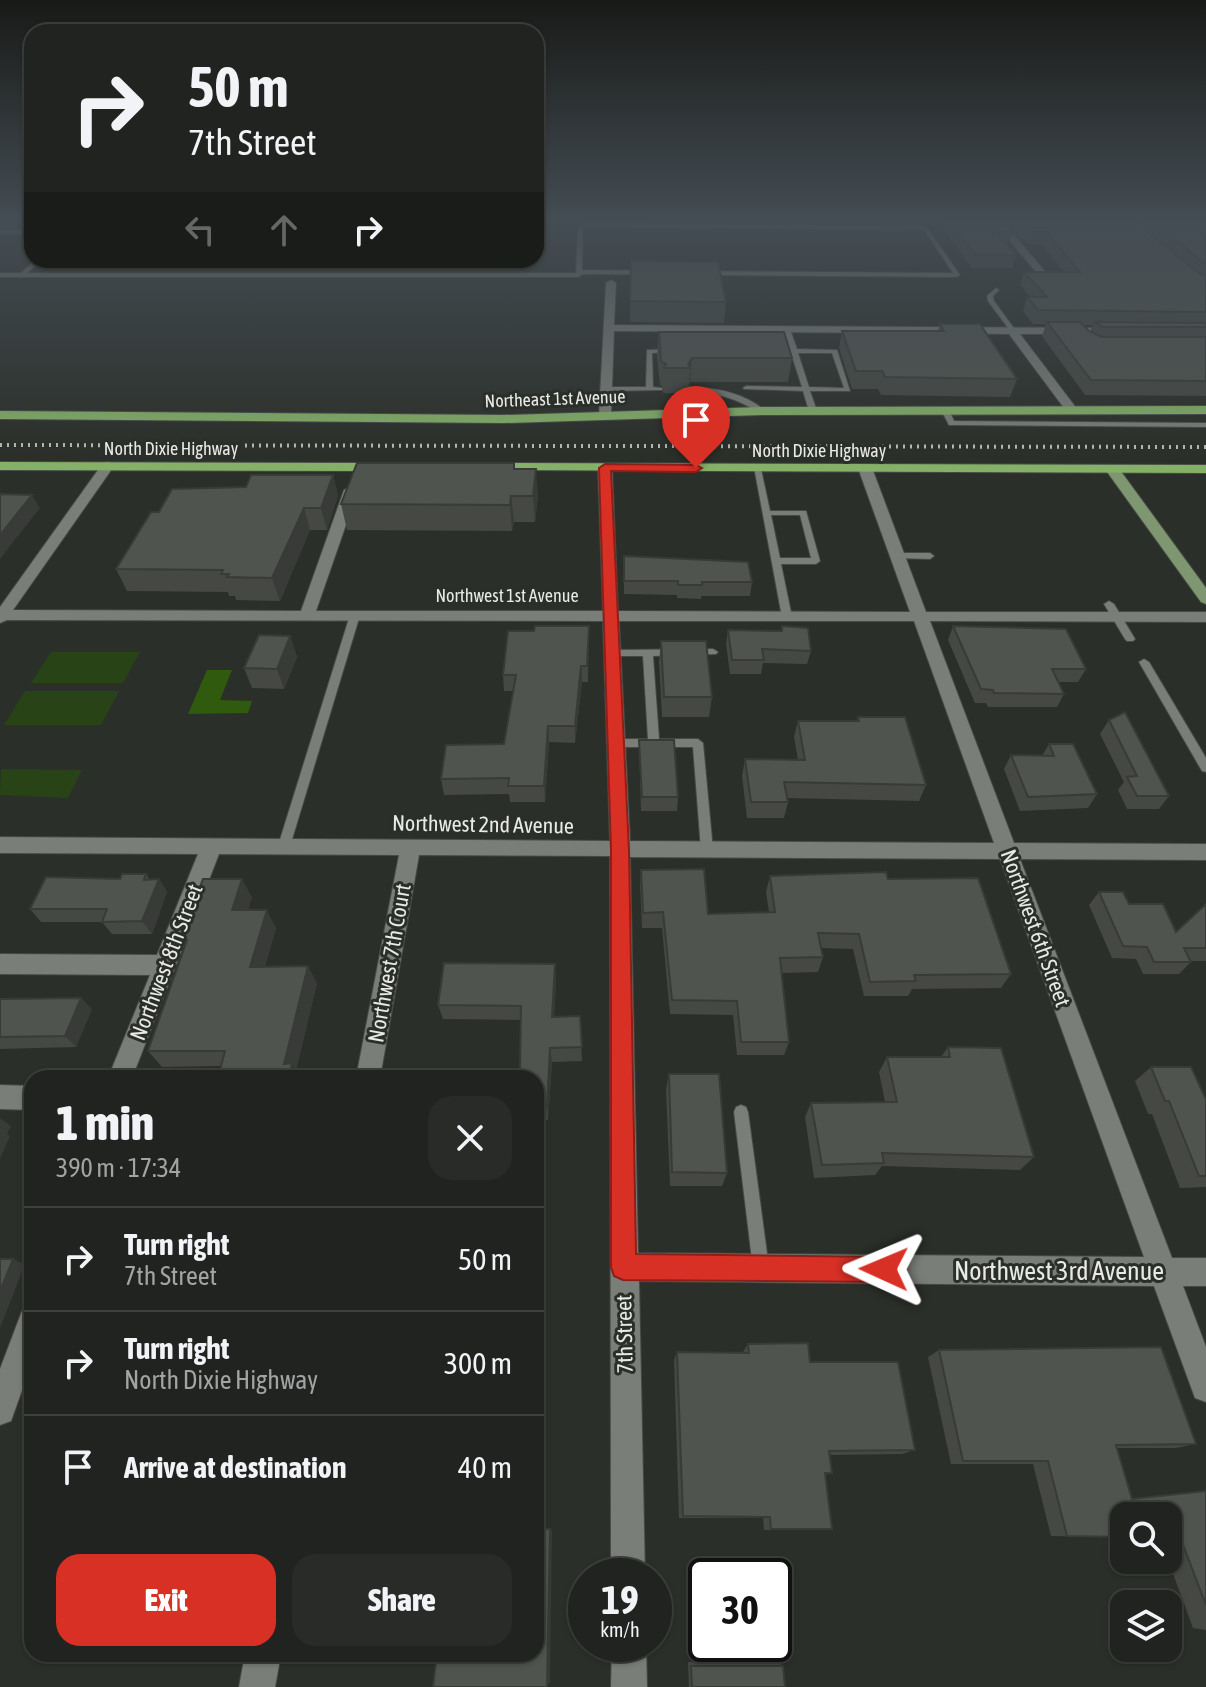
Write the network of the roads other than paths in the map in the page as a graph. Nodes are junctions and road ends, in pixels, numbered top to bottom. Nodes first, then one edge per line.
1 (611, 300) edge
2 (991, 300) edge
3 (610, 328) junction
4 (787, 329) junction
5 (1013, 331) junction
6 (1077, 331) junction
7 (1134, 331) edge
8 (1086, 342) edge
9 (678, 351) edge
10 (766, 351) edge
11 (795, 351) junction
12 (746, 388) dead end
13 (607, 389) junction
14 (650, 389) junction
15 (660, 389) dead end
16 (691, 389) edge
17 (807, 390) junction
18 (1069, 409) junction
19 (945, 410) junction
20 (1206, 410) edge
21 (762, 411) junction
22 (813, 411) junction
23 (0, 415) edge
24 (605, 415) junction
25 (1077, 424) junction
26 (1206, 425) edge
27 (0, 466) edge
28 (108, 466) junction
29 (359, 467) junction
30 (390, 467) edge
31 (467, 467) edge
32 (605, 468) junction
33 (865, 468) junction
34 (757, 469) junction
35 (1112, 469) junction
36 (1206, 469) edge
37 (766, 513) junction
38 (897, 556) junction
39 (930, 556) dead end
40 (776, 561) junction
41 (1206, 599) edge
42 (1113, 610) junction
43 (307, 615) junction
44 (355, 615) junction
45 (1, 616) edge
46 (609, 617) junction
47 (787, 617) junction
48 (921, 617) junction
49 (1206, 617) edge
50 (1130, 639) dead end
51 (713, 652) dead end
52 (611, 653) junction
53 (648, 653) junction
54 (1144, 662) dead end
55 (615, 743) junction
56 (654, 743) junction
57 (1206, 768) edge
58 (0, 845) edge
59 (212, 845) junction
60 (284, 846) junction
61 (410, 848) junction
62 (620, 850) junction
63 (707, 850) junction
64 (1007, 850) junction
65 (1206, 852) edge
66 (0, 964) edge
67 (165, 965) junction
68 (123, 1070) edge
69 (369, 1070) edge
70 (0, 1097) edge
71 (24, 1098) edge
72 (741, 1112) dead end
73 (623, 1267) junction
74 (761, 1268) junction
75 (1162, 1272) junction
76 (1206, 1272) edge
77 (24, 1343) edge
78 (1206, 1387) edge
79 (0, 1410) edge
80 (628, 1558) edge
81 (262, 1662) edge
82 (629, 1662) edge
83 (257, 1687) edge
84 (629, 1687) edge

1 - 3 street
2 - 5 lane
3 - 4 street
3 - 13 street
4 - 5 street
4 - 11 lane
5 - 6 street
5 - 18 street
6 - 7 street
6 - 8 lane
9 - 14 lane
10 - 11 lane
11 - 17 lane
11 - 17 lane
12 - 17 lane
13 - 14 lane
13 - 24 street
14 - 15 lane
16 - 21 lane
17 - 22 lane
18 - 19 main road, Northeast 1st Avenue
18 - 20 main road, Northeast 1st Avenue
18 - 25 lane
19 - 22 main road, Northeast 1st Avenue
19 - 25 lane
21 - 22 main road, Northeast 1st Avenue
21 - 24 main road, Northeast 1st Avenue
23 - 24 main road, Northeast 1st Avenue
25 - 26 lane
27 - 28 main road, North Dixie Highway
28 - 29 main road, North Dixie Highway
28 - 45 street
29 - 30 main road, North Dixie Highway
29 - 43 street
31 - 32 main road, North Dixie Highway
32 - 34 main road, North Dixie Highway
32 - 46 street, 7th Street
33 - 34 main road, North Dixie Highway
33 - 35 main road, North Dixie Highway
33 - 38 street, Northwest 6th Street
34 - 37 lane
35 - 36 main road, North Dixie Highway
35 - 41 street
37 - 40 lane
37 - 40 lane
38 - 39 lane
38 - 48 street, Northwest 6th Street
40 - 47 lane
42 - 48 street, Northwest 1st Avenue
42 - 49 street, Northwest 1st Avenue
42 - 50 lane
43 - 44 street, Northwest 1st Avenue
43 - 45 street, Northwest 1st Avenue
44 - 46 street, Northwest 1st Avenue
44 - 60 lane
46 - 47 street, Northwest 1st Avenue
46 - 52 street, 7th Street
47 - 48 street, Northwest 1st Avenue
48 - 64 street, Northwest 6th Street
51 - 53 lane
52 - 53 lane
52 - 55 street, 7th Street
53 - 56 lane
54 - 57 lane
55 - 56 lane
55 - 62 street, 7th Street
56 - 63 lane
58 - 59 street, Northwest 2nd Avenue
59 - 60 street, Northwest 2nd Avenue
59 - 67 street, Northwest 8th Street
60 - 61 street, Northwest 2nd Avenue
61 - 62 street, Northwest 2nd Avenue
61 - 69 street, Northwest 7th Court
62 - 63 street, Northwest 2nd Avenue
62 - 73 street, 7th Street
63 - 64 street, Northwest 2nd Avenue
64 - 65 street, Northwest 2nd Avenue
64 - 75 street, Northwest 6th Street
66 - 67 street
67 - 68 street, Northwest 8th Street
70 - 71 street
72 - 74 lane
73 - 74 street, Northwest 3rd Avenue
73 - 80 street, 7th Street
74 - 75 street, Northwest 3rd Avenue
75 - 76 street, Northwest 3rd Avenue
75 - 78 street, Northwest 6th Street
77 - 79 street
81 - 83 street
82 - 84 street

